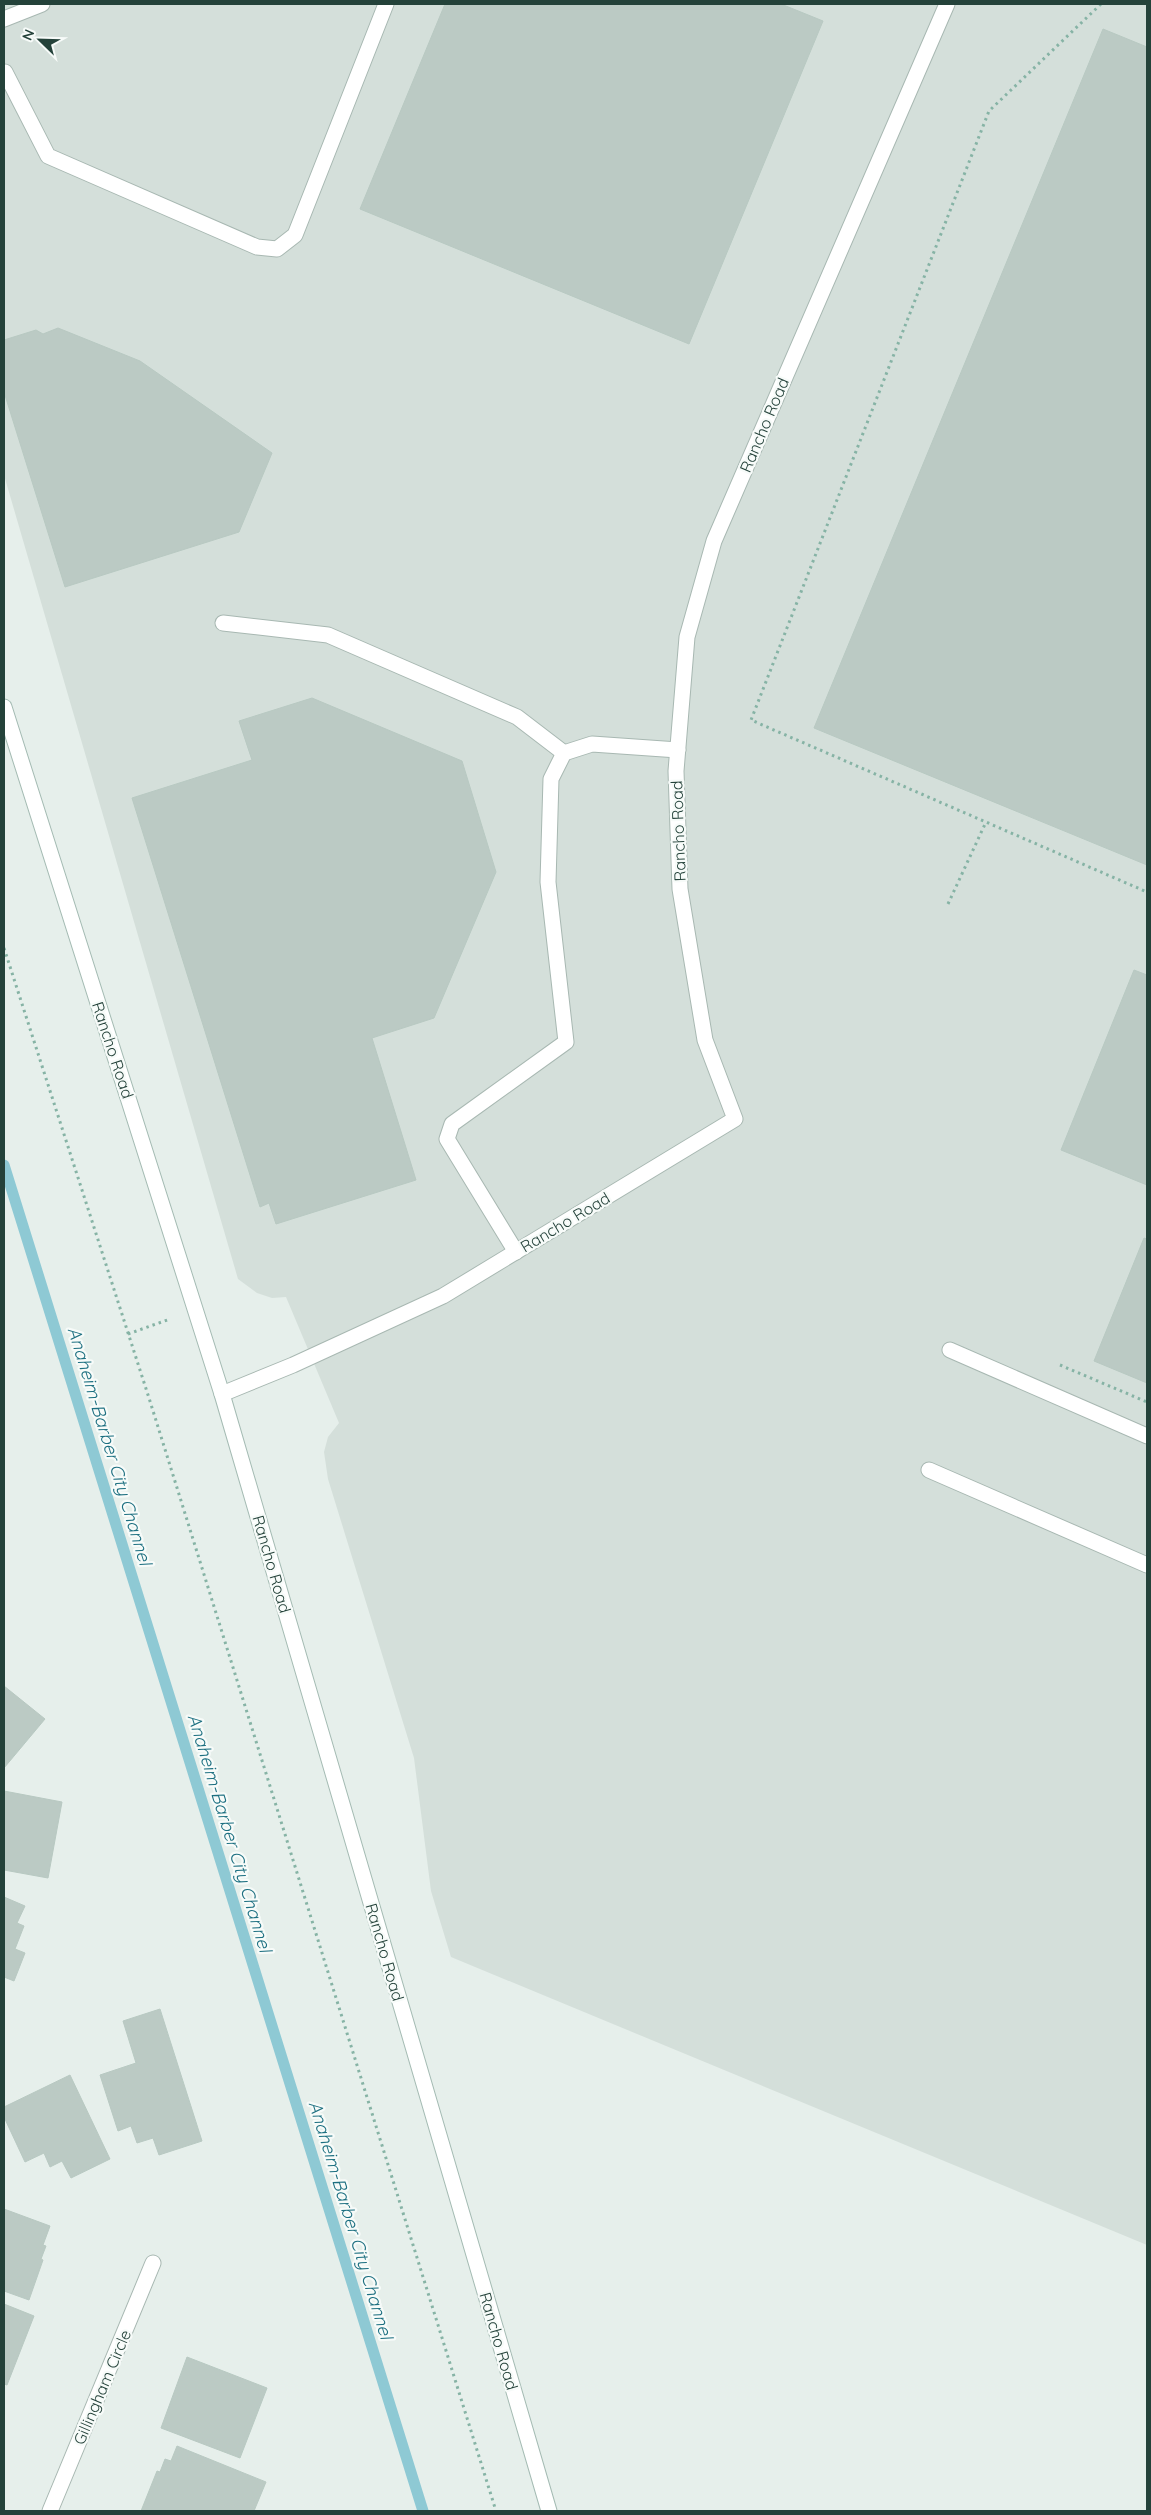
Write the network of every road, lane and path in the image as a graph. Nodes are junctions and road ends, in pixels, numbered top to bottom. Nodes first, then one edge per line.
1 (42, 4) edge
2 (386, 4) edge
3 (947, 4) edge
4 (1101, 4) edge
5 (4, 19) edge
6 (4, 68) edge
7 (223, 623) dead end
8 (4, 707) edge
9 (678, 750) junction
10 (564, 753) junction
11 (986, 822) junction
12 (1147, 892) edge
13 (948, 904) dead end
14 (4, 948) edge
15 (516, 1252) junction
16 (196, 1310) junction
17 (128, 1334) junction
18 (950, 1350) dead end
19 (222, 1394) junction
20 (1147, 1436) edge
21 (929, 1470) dead end
22 (1147, 1564) edge
23 (153, 2263) dead end
24 (50, 2511) edge
25 (496, 2511) edge
26 (549, 2511) edge

1 - 5 street
2 - 6 street
3 - 9 street, Rancho Road
4 - 11 path
7 - 10 street
8 - 16 street, Rancho Road
9 - 10 street
9 - 15 street, Rancho Road
10 - 15 street
11 - 12 path
11 - 13 path
14 - 17 path
15 - 19 street, Rancho Road
16 - 17 path
16 - 19 street, Rancho Road
17 - 25 path
18 - 20 street
19 - 26 street, Rancho Road
21 - 22 street
23 - 24 street, Gillingham Circle

